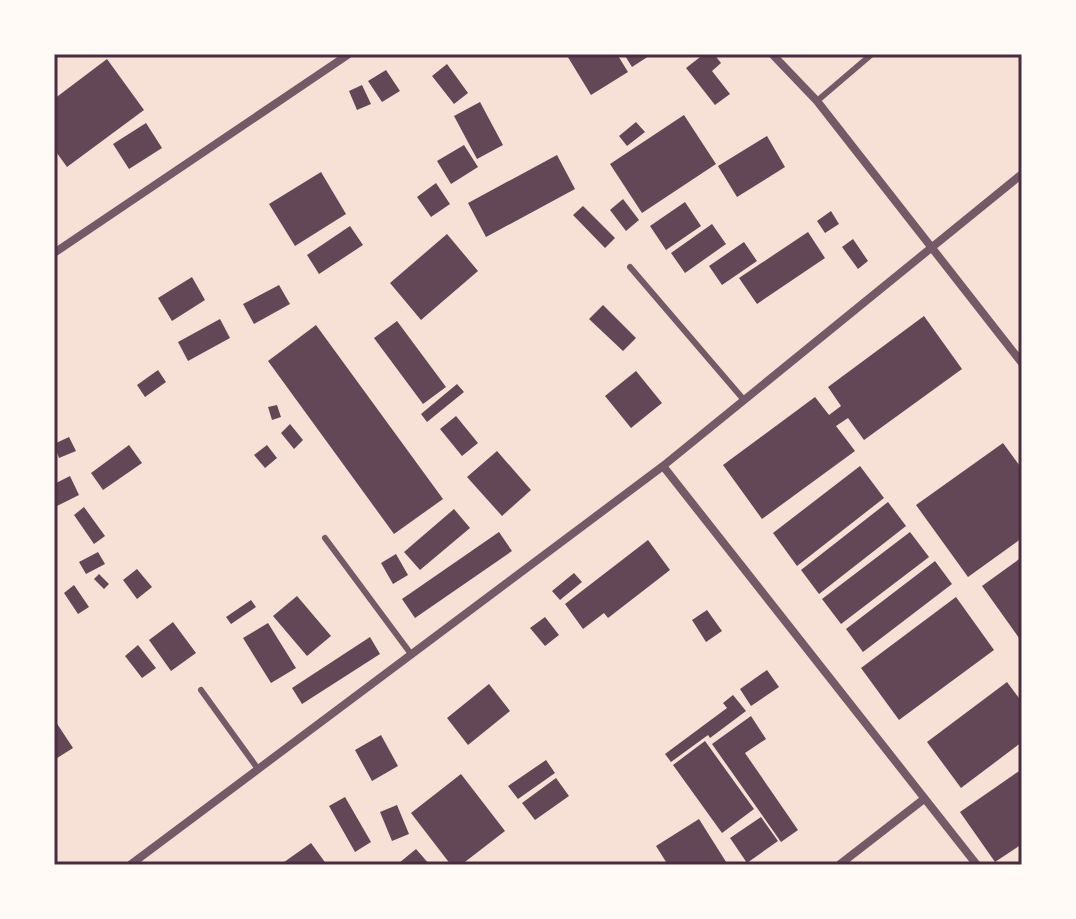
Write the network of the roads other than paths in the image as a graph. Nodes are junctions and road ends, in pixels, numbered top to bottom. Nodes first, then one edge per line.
1 (349, 54) edge
2 (772, 54) edge
3 (872, 54) edge
4 (817, 101) junction
5 (1022, 174) edge
6 (932, 246) junction
7 (54, 253) edge
8 (630, 267) dead end
9 (1022, 363) edge
10 (744, 400) junction
11 (663, 466) junction
12 (325, 538) dead end
13 (411, 654) junction
14 (201, 690) dead end
15 (258, 769) junction
16 (924, 799) junction
17 (130, 865) edge
18 (839, 865) edge
19 (977, 865) edge

1 - 7 street
2 - 4 street
3 - 4 lane
4 - 6 street
5 - 6 street
6 - 9 street
6 - 10 street
8 - 10 lane
10 - 11 street
11 - 13 street
11 - 16 street
12 - 13 lane
13 - 15 street
14 - 15 lane
15 - 17 street
16 - 18 street
16 - 19 street

